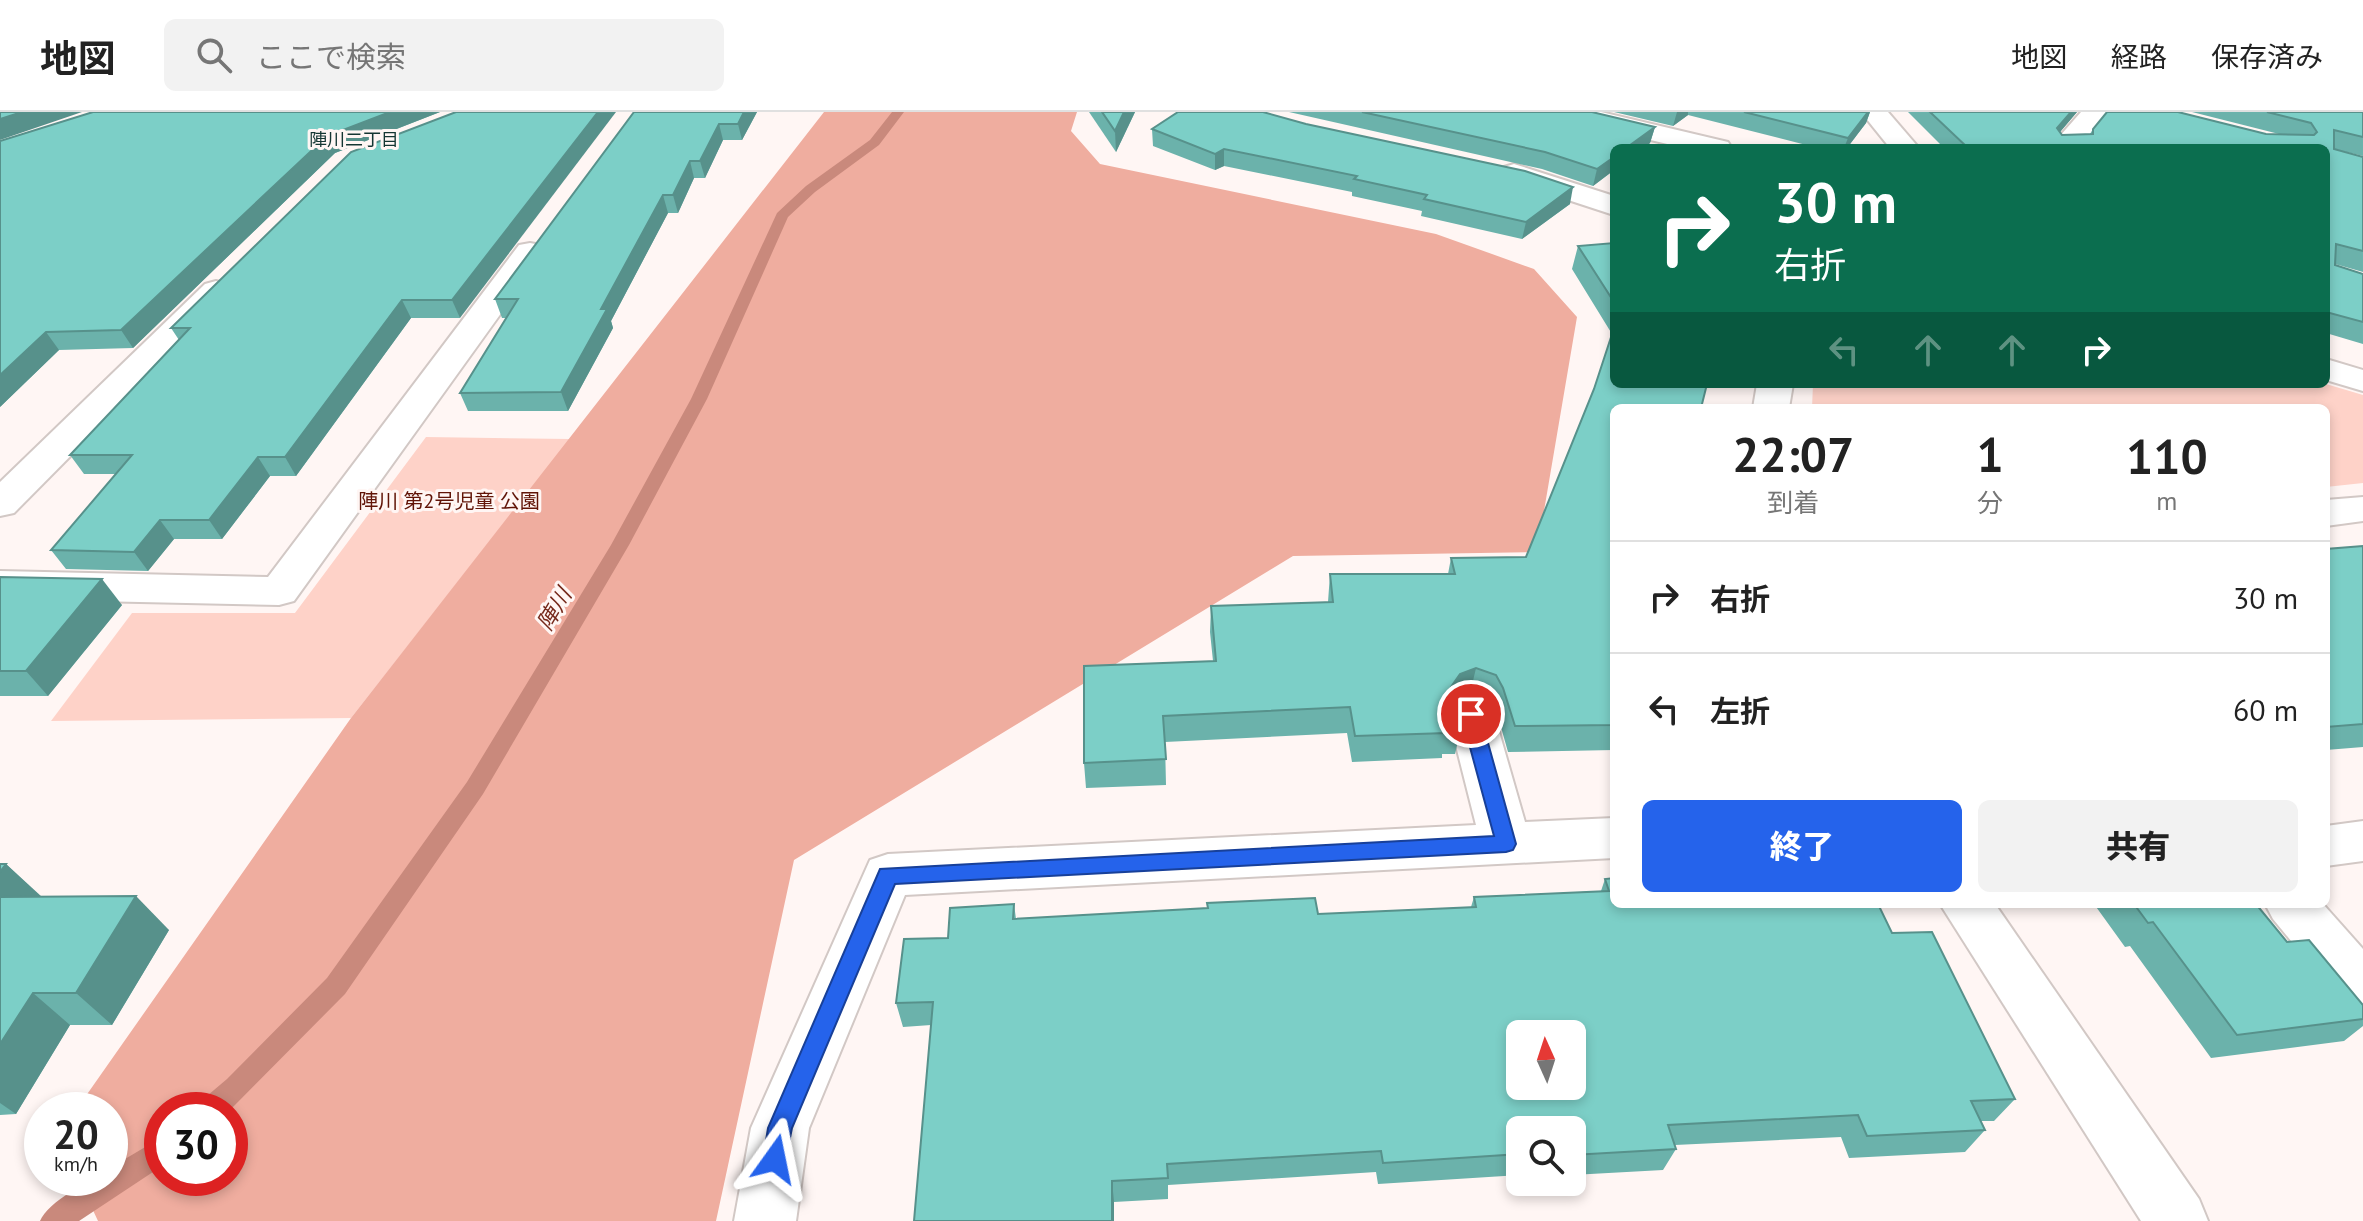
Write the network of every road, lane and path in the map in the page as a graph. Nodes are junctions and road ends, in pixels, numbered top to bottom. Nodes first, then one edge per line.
1 (1568, 112) edge
2 (1874, 112) edge
3 (2095, 112) edge
4 (1701, 144) edge
5 (1902, 144) edge
6 (2067, 144) edge
7 (1483, 166) edge
8 (1610, 205) edge
9 (550, 225) edge
10 (235, 272) edge
11 (2330, 370) edge
12 (2363, 381) edge
13 (0, 504) edge
14 (2363, 509) edge
15 (2330, 513) edge
16 (0, 585) edge
17 (1471, 714) dead end
18 (1610, 838) edge
19 (2363, 841) edge
20 (1506, 844) junction
21 (2330, 845) edge
22 (1969, 908) edge
23 (2294, 908) edge
24 (2363, 988) edge
25 (765, 1221) edge
26 (2177, 1221) edge

1 - 4 street
2 - 5 street
3 - 6 street
7 - 8 street
9 - 16 street
10 - 13 street
11 - 12 street
14 - 15 street
17 - 20 street
18 - 20 street
19 - 21 street
20 - 25 street
22 - 26 street
23 - 24 street

